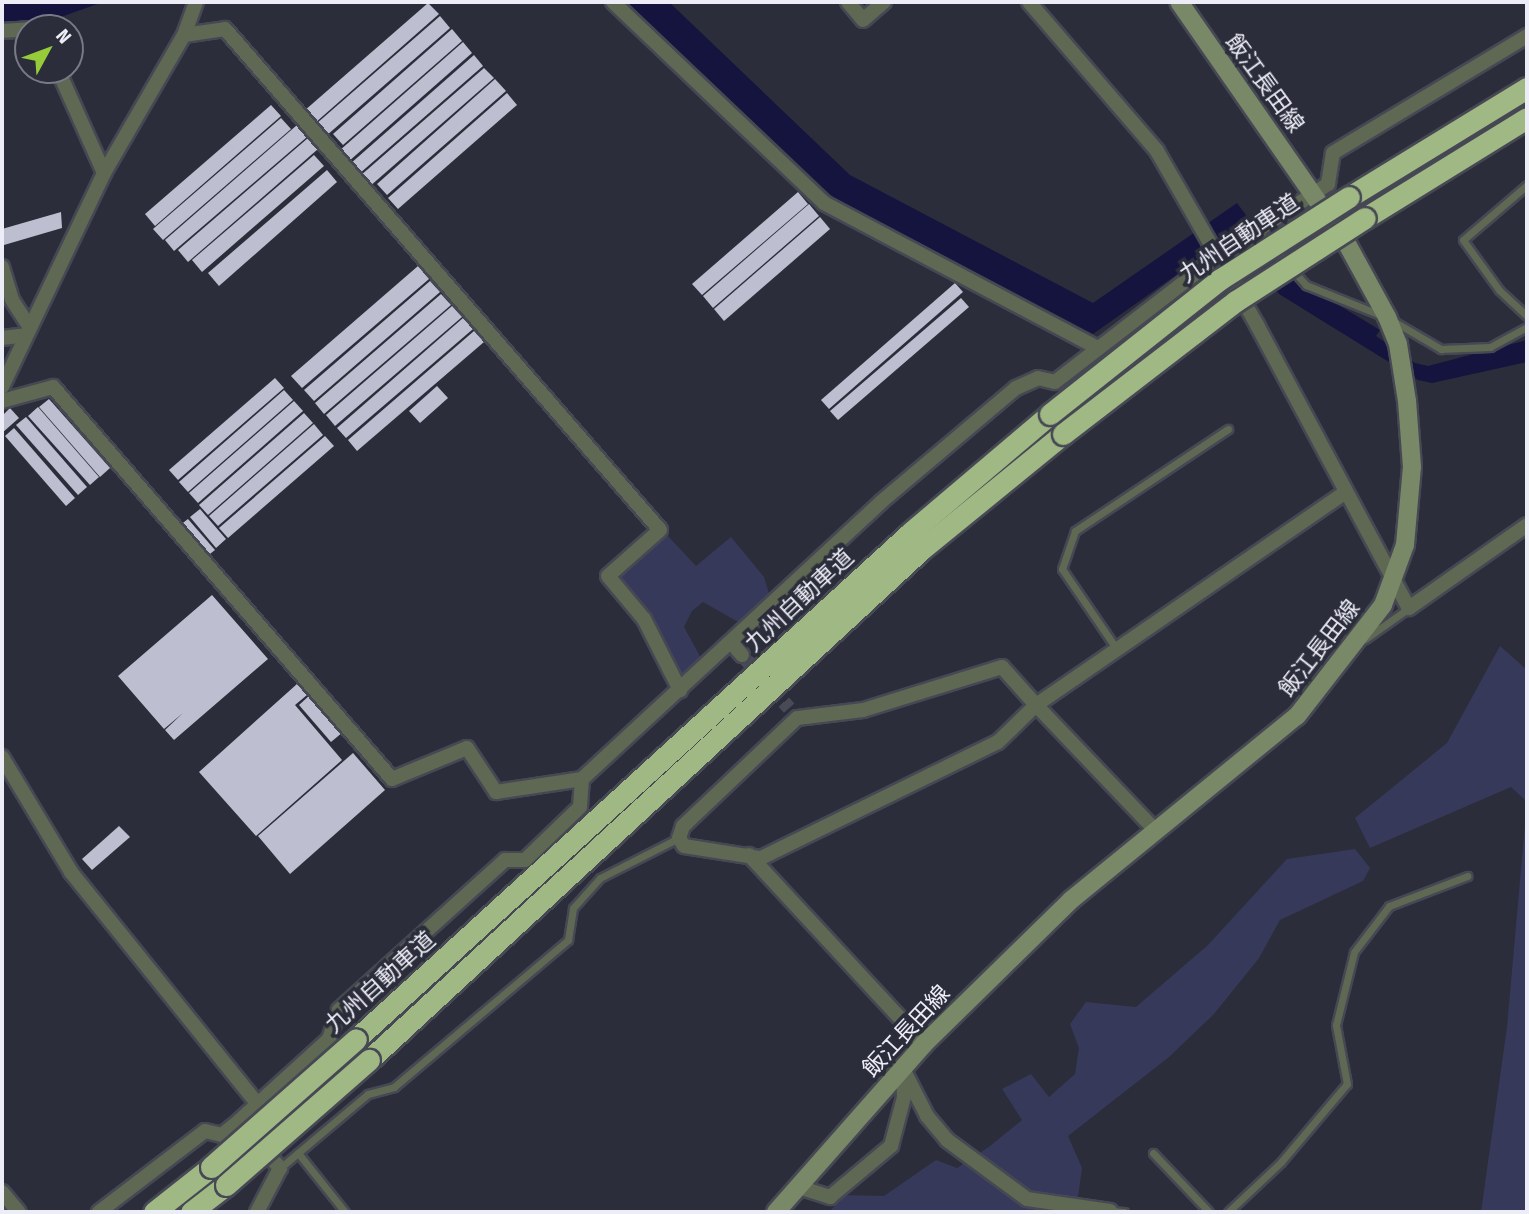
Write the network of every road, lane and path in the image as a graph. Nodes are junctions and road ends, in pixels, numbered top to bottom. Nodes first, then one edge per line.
1 (196, 2) edge
2 (613, 2) edge
3 (848, 2) edge
4 (884, 2) edge
5 (1028, 2) edge
6 (1179, 2) edge
7 (184, 35) junction
8 (1527, 36) edge
9 (64, 84) edge
10 (1527, 88) edge
11 (1527, 118) edge
12 (104, 173) junction
13 (1527, 186) edge
14 (1313, 193) junction
15 (1258, 229) junction
16 (1216, 254) junction
17 (2, 267) edge
18 (1527, 316) edge
19 (1387, 317) junction
20 (1527, 327) edge
21 (27, 331) junction
22 (2, 338) edge
23 (1098, 348) junction
24 (2, 387) edge
25 (2, 401) edge
26 (1228, 429) dead end
27 (1346, 492) junction
28 (1527, 525) edge
29 (1393, 578) junction
30 (1409, 608) junction
31 (731, 642) junction
32 (1355, 646) junction
33 (1118, 651) junction
34 (742, 655) tunnel mouth
35 (680, 690) junction
36 (1035, 705) junction
37 (2, 757) edge
38 (582, 779) junction
39 (613, 821) junction
40 (1156, 831) junction
41 (679, 838) junction
42 (748, 854) junction
43 (1467, 876) dead end
44 (529, 897) junction
45 (924, 1044) junction
46 (903, 1069) junction
47 (257, 1103) junction
48 (239, 1121) junction
49 (298, 1153) junction
50 (1153, 1153) dead end
51 (280, 1168) junction
52 (799, 1187) junction
53 (2, 1192) edge
54 (19, 1212) edge
55 (99, 1212) edge
56 (153, 1212) edge
57 (191, 1212) edge
58 (257, 1212) edge
59 (345, 1212) edge
60 (776, 1212) edge
61 (1117, 1212) edge
62 (1209, 1212) edge
63 (1228, 1212) edge

1 - 7 street
2 - 23 street
3 - 4 street
5 - 16 street
6 - 14 main road, 飯江長田線
7 - 12 street
7 - 35 street
8 - 14 street
9 - 12 street
10 - 39 highway, 九州自動車道, bridge
11 - 39 highway, 九州自動車道, bridge
12 - 21 street
13 - 18 lane
14 - 15 street
14 - 19 main road, 飯江長田線
15 - 16 street
15 - 19 lane
16 - 23 street
16 - 27 street
17 - 21 street
19 - 20 lane
19 - 29 main road, 飯江長田線
21 - 22 street
21 - 24 street
23 - 31 street
25 - 38 street
26 - 33 lane
27 - 29 street
27 - 33 street
28 - 30 street
29 - 30 street
29 - 32 main road, 飯江長田線
30 - 32 lane
31 - 34 street
31 - 35 street
32 - 40 main road, 飯江長田線
33 - 36 street
35 - 38 street
36 - 40 street
36 - 41 street
36 - 42 street
37 - 47 street
38 - 47 street
39 - 44 highway, 九州自動車道
40 - 45 main road, 飯江長田線
41 - 42 street
41 - 49 lane
42 - 45 street
43 - 63 lane
44 - 56 highway, 九州自動車道, bridge
44 - 57 highway, 九州自動車道, bridge
45 - 46 main road, 飯江長田線
46 - 52 main road, 飯江長田線
46 - 52 street
46 - 61 street
47 - 48 street
48 - 51 street
48 - 55 street
49 - 51 lane
49 - 59 lane
50 - 62 lane
51 - 58 street
52 - 60 main road, 飯江長田線
53 - 54 street

